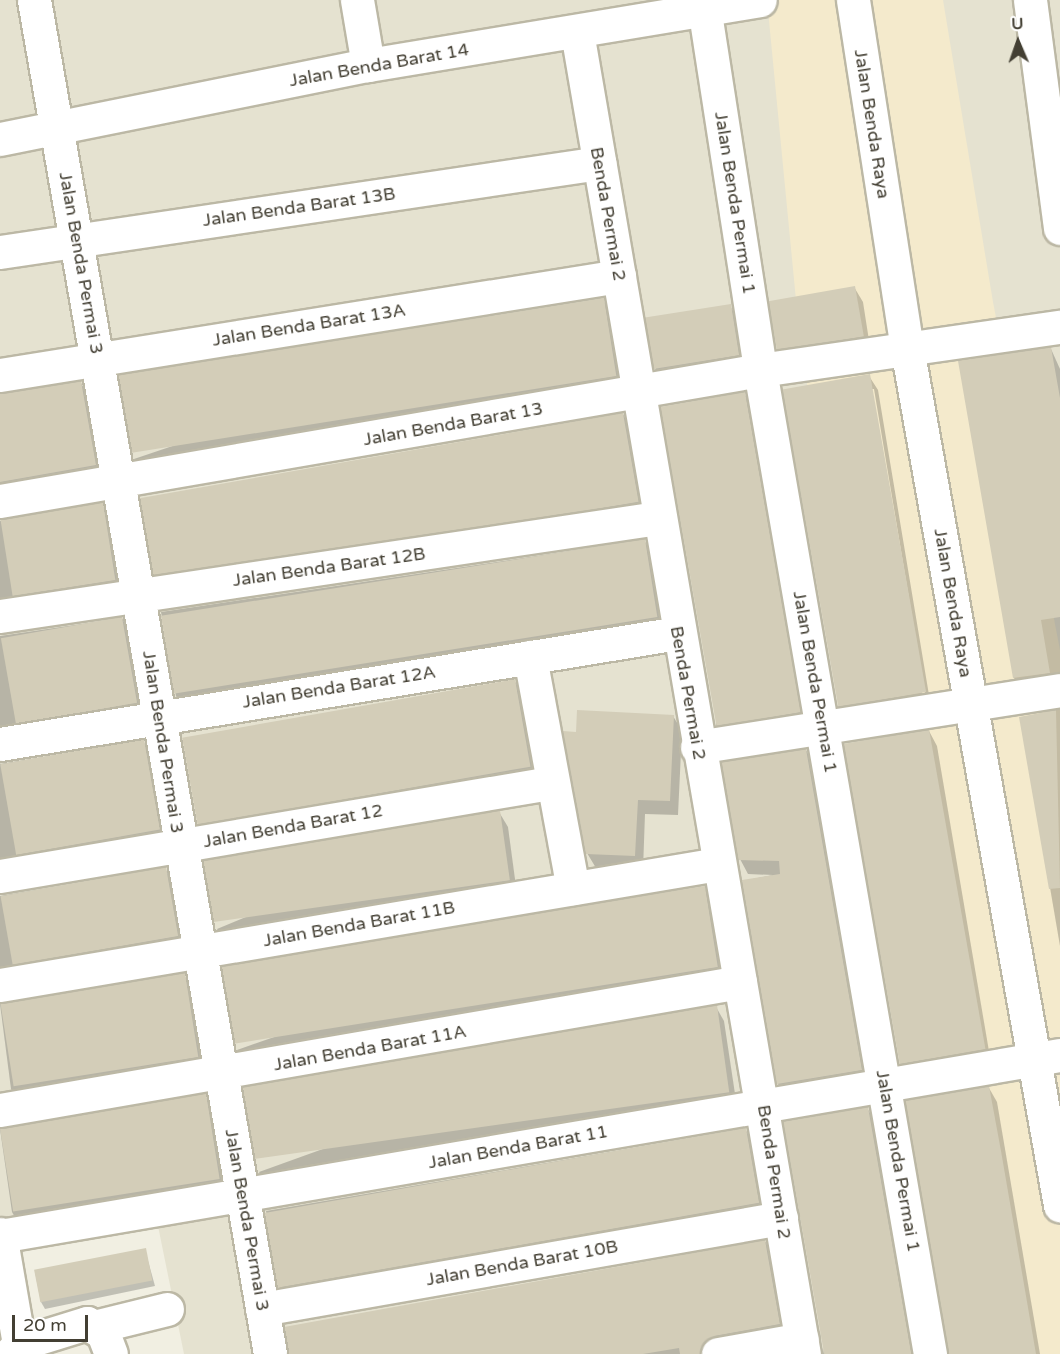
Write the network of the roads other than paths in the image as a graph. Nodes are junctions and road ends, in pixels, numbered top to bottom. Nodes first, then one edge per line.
1 (34, 0) edge
2 (357, 0) edge
3 (760, 0) edge
4 (853, 0) edge
5 (1030, 0) edge
6 (704, 5) edge
7 (577, 32) junction
8 (368, 65) junction
9 (1051, 80) edge
10 (57, 129) junction
11 (0, 139) edge
12 (599, 163) junction
13 (1059, 213) edge
14 (77, 240) junction
15 (0, 252) edge
16 (619, 276) junction
17 (1060, 327) edge
18 (907, 348) junction
19 (97, 359) junction
20 (760, 370) junction
21 (0, 375) edge
22 (636, 391) junction
23 (119, 481) junction
24 (0, 501) edge
25 (657, 518) junction
26 (138, 595) junction
27 (0, 616) edge
28 (678, 633) junction
29 (530, 657) junction
30 (1060, 690) edge
31 (970, 701) junction
32 (158, 715) junction
33 (822, 723) junction
34 (0, 744) edge
35 (697, 747) junction
36 (550, 783) junction
37 (180, 845) junction
38 (718, 864) junction
39 (0, 876) edge
40 (573, 888) junction
41 (199, 951) junction
42 (740, 982) junction
43 (0, 985) edge
44 (1048, 1057) edge
45 (222, 1074) junction
46 (885, 1084) junction
47 (763, 1105) junction
48 (0, 1110) edge
49 (243, 1194) junction
50 (1060, 1205) edge
51 (782, 1218) junction
52 (1, 1250) edge
53 (166, 1309) dead end
54 (262, 1309) junction
55 (105, 1340) edge
56 (803, 1346) edge
57 (14, 1349) edge
58 (270, 1354) edge
59 (718, 1354) edge
60 (930, 1354) edge

1 - 10 street, Jalan Benda Permai 3
2 - 8 street
3 - 6 street, Jalan Benda Barat 14
4 - 18 street, Jalan Benda Raya
5 - 9 street
6 - 7 street, Jalan Benda Barat 14
6 - 20 street, Jalan Benda Permai 1
7 - 8 street, Jalan Benda Barat 14
7 - 12 street, Benda Permai 2
8 - 10 street, Jalan Benda Barat 14
9 - 13 street
10 - 11 street, Jalan Benda Barat 14
10 - 14 street, Jalan Benda Permai 3
12 - 14 street, Jalan Benda Barat 13B
12 - 16 street, Benda Permai 2
14 - 15 street, Jalan Benda Barat 13B
14 - 19 street, Jalan Benda Permai 3
16 - 19 street, Jalan Benda Barat 13A
16 - 22 street, Benda Permai 2
17 - 18 street, Jalan Benda Barat 13
18 - 20 street, Jalan Benda Barat 13
18 - 31 street, Jalan Benda Raya
19 - 21 street, Jalan Benda Barat 13A
19 - 23 street, Jalan Benda Permai 3
20 - 22 street, Jalan Benda Barat 13
20 - 33 street, Jalan Benda Permai 1
22 - 23 street, Jalan Benda Barat 13
22 - 25 street, Benda Permai 2
23 - 24 street, Jalan Benda Barat 13
23 - 26 street, Jalan Benda Permai 3
25 - 26 street, Jalan Benda Barat 12B
25 - 28 street, Benda Permai 2
26 - 27 street, Jalan Benda Barat 12B
26 - 32 street, Jalan Benda Permai 3
28 - 29 street, Jalan Benda Barat 12A
28 - 35 street, Benda Permai 2
29 - 32 street, Jalan Benda Barat 12A
29 - 36 street
30 - 31 street
31 - 33 street
31 - 44 street, Jalan Benda Raya
32 - 34 street, Jalan Benda Barat 12A
32 - 37 street, Jalan Benda Permai 3
33 - 35 street
33 - 46 street, Jalan Benda Permai 1
35 - 38 street, Benda Permai 2
36 - 37 street, Jalan Benda Barat 12
36 - 40 street
37 - 39 street, Jalan Benda Barat 12
37 - 41 street, Jalan Benda Permai 3
38 - 40 street, Jalan Benda Barat 11B
38 - 42 street, Benda Permai 2
40 - 41 street, Jalan Benda Barat 11B
41 - 43 street, Jalan Benda Barat 11B
41 - 45 street, Jalan Benda Permai 3
42 - 45 street, Jalan Benda Barat 11A
42 - 47 street, Benda Permai 2
44 - 46 street, Jalan Benda Barat 11
44 - 50 street, Jalan Benda Raya
45 - 48 street, Jalan Benda Barat 11A
45 - 49 street, Jalan Benda Permai 3
46 - 47 street, Jalan Benda Barat 11
46 - 60 street, Jalan Benda Permai 1
47 - 49 street, Jalan Benda Barat 11
47 - 51 street, Benda Permai 2
49 - 52 street, Jalan Benda Barat 11
49 - 54 street, Jalan Benda Permai 3
51 - 54 street, Jalan Benda Barat 10B
51 - 56 street, Benda Permai 2
52 - 57 street
53 - 55 street
54 - 58 street, Jalan Benda Permai 3
55 - 57 street
56 - 59 street

